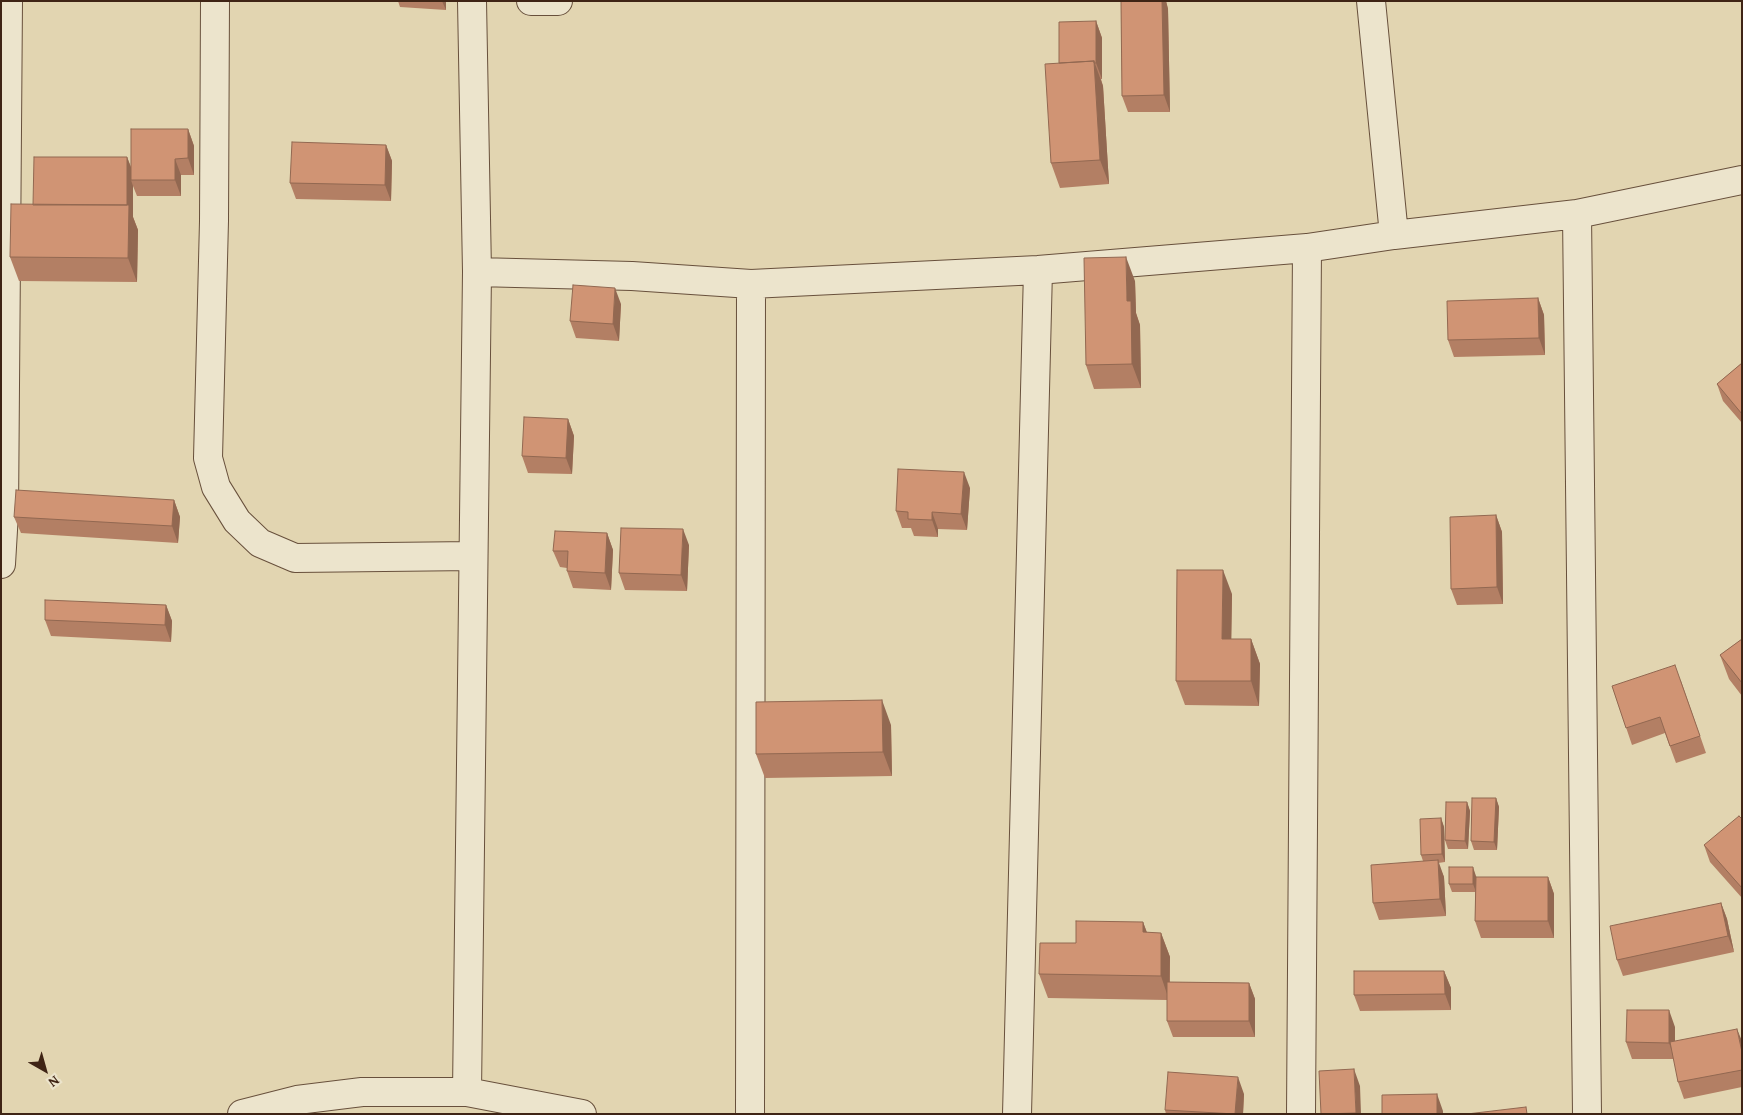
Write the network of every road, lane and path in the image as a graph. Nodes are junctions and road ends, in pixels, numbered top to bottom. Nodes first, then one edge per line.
1 (8, 1) edge
2 (215, 1) edge
3 (472, 1) edge
4 (531, 1) edge
5 (558, 1) edge
6 (1371, 1) edge
7 (1742, 180) edge
8 (1576, 214) junction
9 (1394, 236) junction
10 (1307, 248) junction
11 (1038, 270) junction
12 (477, 272) junction
13 (751, 284) junction
14 (474, 556) junction
15 (1, 564) edge
16 (467, 1092) junction
17 (242, 1114) edge
18 (582, 1114) edge
19 (750, 1114) edge
20 (1017, 1114) edge
21 (1301, 1114) edge
22 (1587, 1114) edge

1 - 15 street
2 - 14 street
3 - 12 street
4 - 5 street
6 - 9 street
7 - 8 street
8 - 9 street
8 - 22 street
9 - 10 street
10 - 11 street
10 - 21 street
11 - 13 street
11 - 20 street
12 - 13 street
12 - 14 street
13 - 19 street
14 - 16 street
16 - 17 street
16 - 18 street

